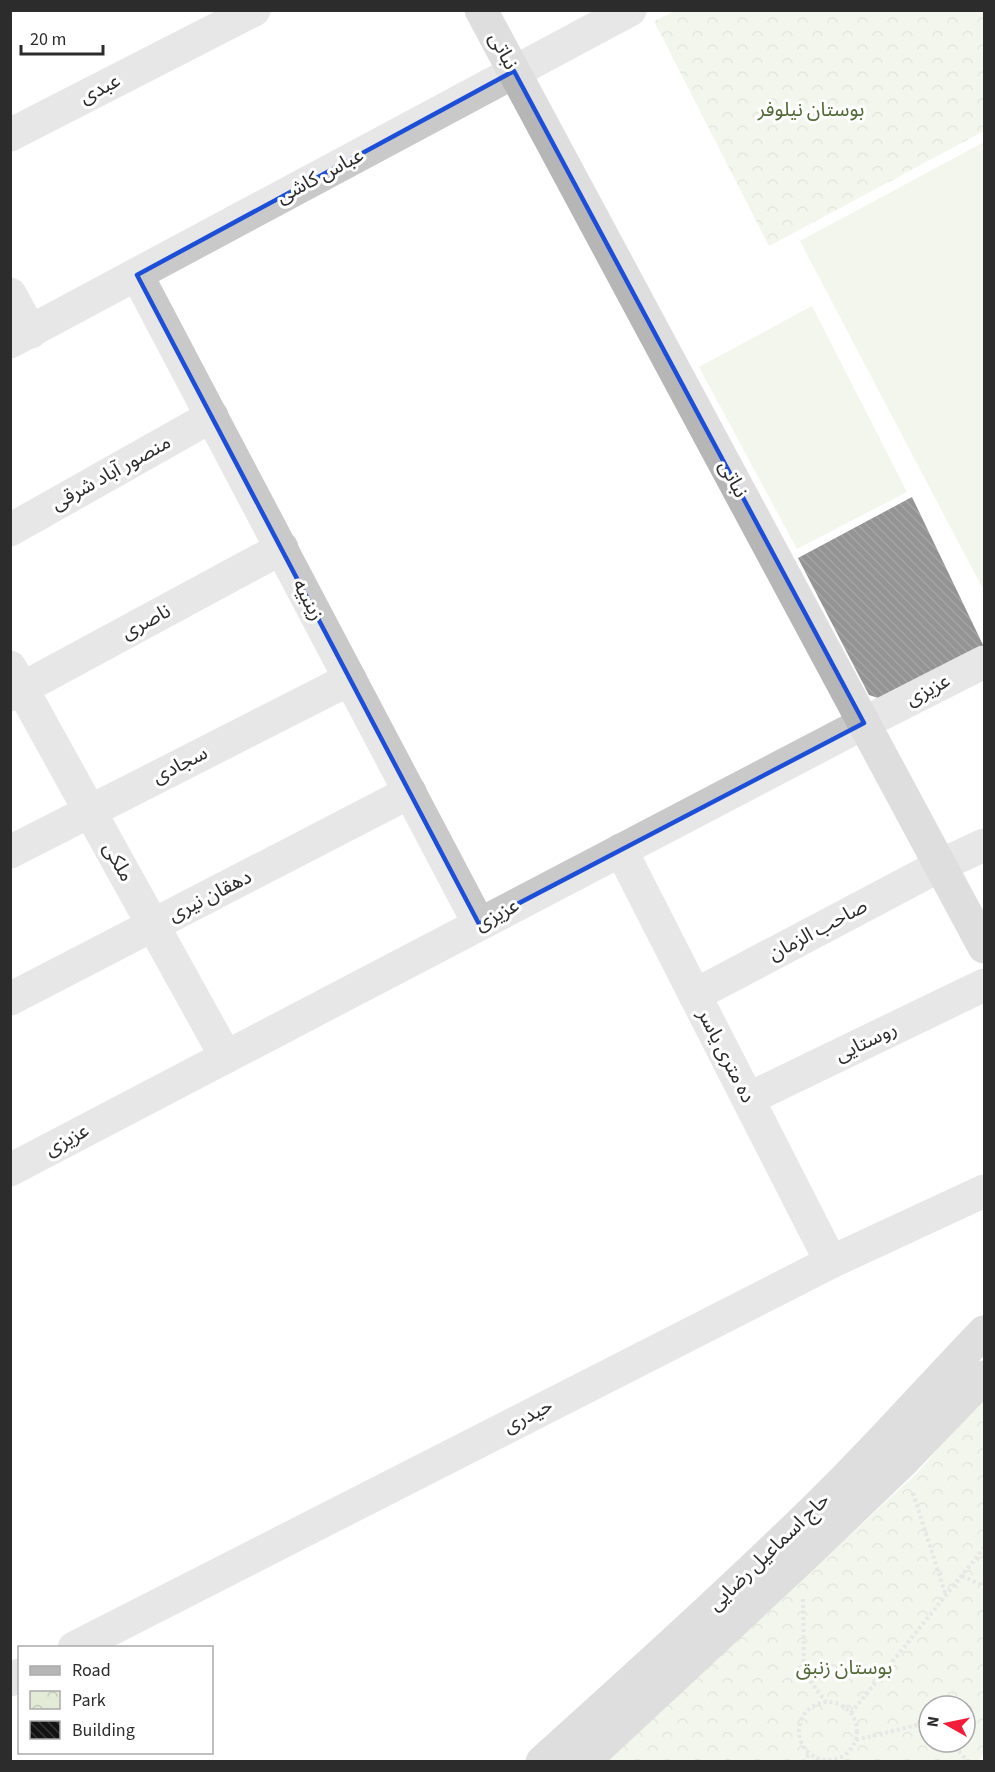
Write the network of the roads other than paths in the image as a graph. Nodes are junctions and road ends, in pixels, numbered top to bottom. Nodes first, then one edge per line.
1 (254, 10) edge
2 (481, 10) edge
3 (630, 10) edge
4 (514, 72) junction
5 (10, 135) edge
6 (137, 275) junction
7 (10, 294) edge
8 (21, 337) edge
9 (212, 416) junction
10 (10, 530) edge
11 (282, 548) junction
12 (984, 662) edge
13 (350, 679) junction
14 (14, 683) edge
15 (864, 723) junction
16 (410, 792) junction
17 (90, 811) junction
18 (984, 845) edge
19 (621, 850) junction
20 (10, 852) edge
21 (941, 866) junction
22 (479, 924) junction
23 (153, 925) junction
24 (984, 947) edge
25 (984, 985) edge
26 (695, 995) junction
27 (10, 999) edge
28 (226, 1057) junction
29 (748, 1099) junction
30 (10, 1170) edge
31 (984, 1191) edge
32 (831, 1262) junction
33 (984, 1332) edge
34 (984, 1377) edge
35 (76, 1646) edge
36 (542, 1761) edge
37 (583, 1761) edge

1 - 5 street, عبدی
2 - 4 main road, نباتی
3 - 4 street, عباس کاشی
4 - 6 street, عباس کاشی
4 - 15 main road, نباتی
6 - 8 street, عباس کاشی
6 - 9 street, زینبیه
7 - 8 street
9 - 10 street, منصور آباد شرقی
9 - 11 street, زینبیه
11 - 13 street, زینبیه
11 - 14 street, ناصری
12 - 15 street, عزیزی
13 - 16 street, زینبیه
13 - 17 street, سجادی
14 - 17 street, ملکی
15 - 19 street, عزیزی
15 - 21 main road, نباتی
16 - 22 street, زینبیه
16 - 23 street, دهقان نیری
17 - 20 street, سجادی
17 - 23 street, ملکی
18 - 21 street, صاحب الزمان
19 - 22 street, عزیزی
19 - 26 street, ده متری یاسر
21 - 24 main road, نباتی
21 - 26 street, صاحب الزمان
22 - 28 street, عزیزی
23 - 27 street, دهقان نیری
23 - 28 street, ملکی
25 - 29 street, روستایی
26 - 29 street, ده متری یاسر
28 - 30 street, عزیزی
29 - 32 street, ده متری یاسر
31 - 32 street, حیدری
32 - 35 street, حیدری
33 - 36 main road, حاج اسماعیل رضایی
34 - 37 main road, حاج اسماعیل رضایی

